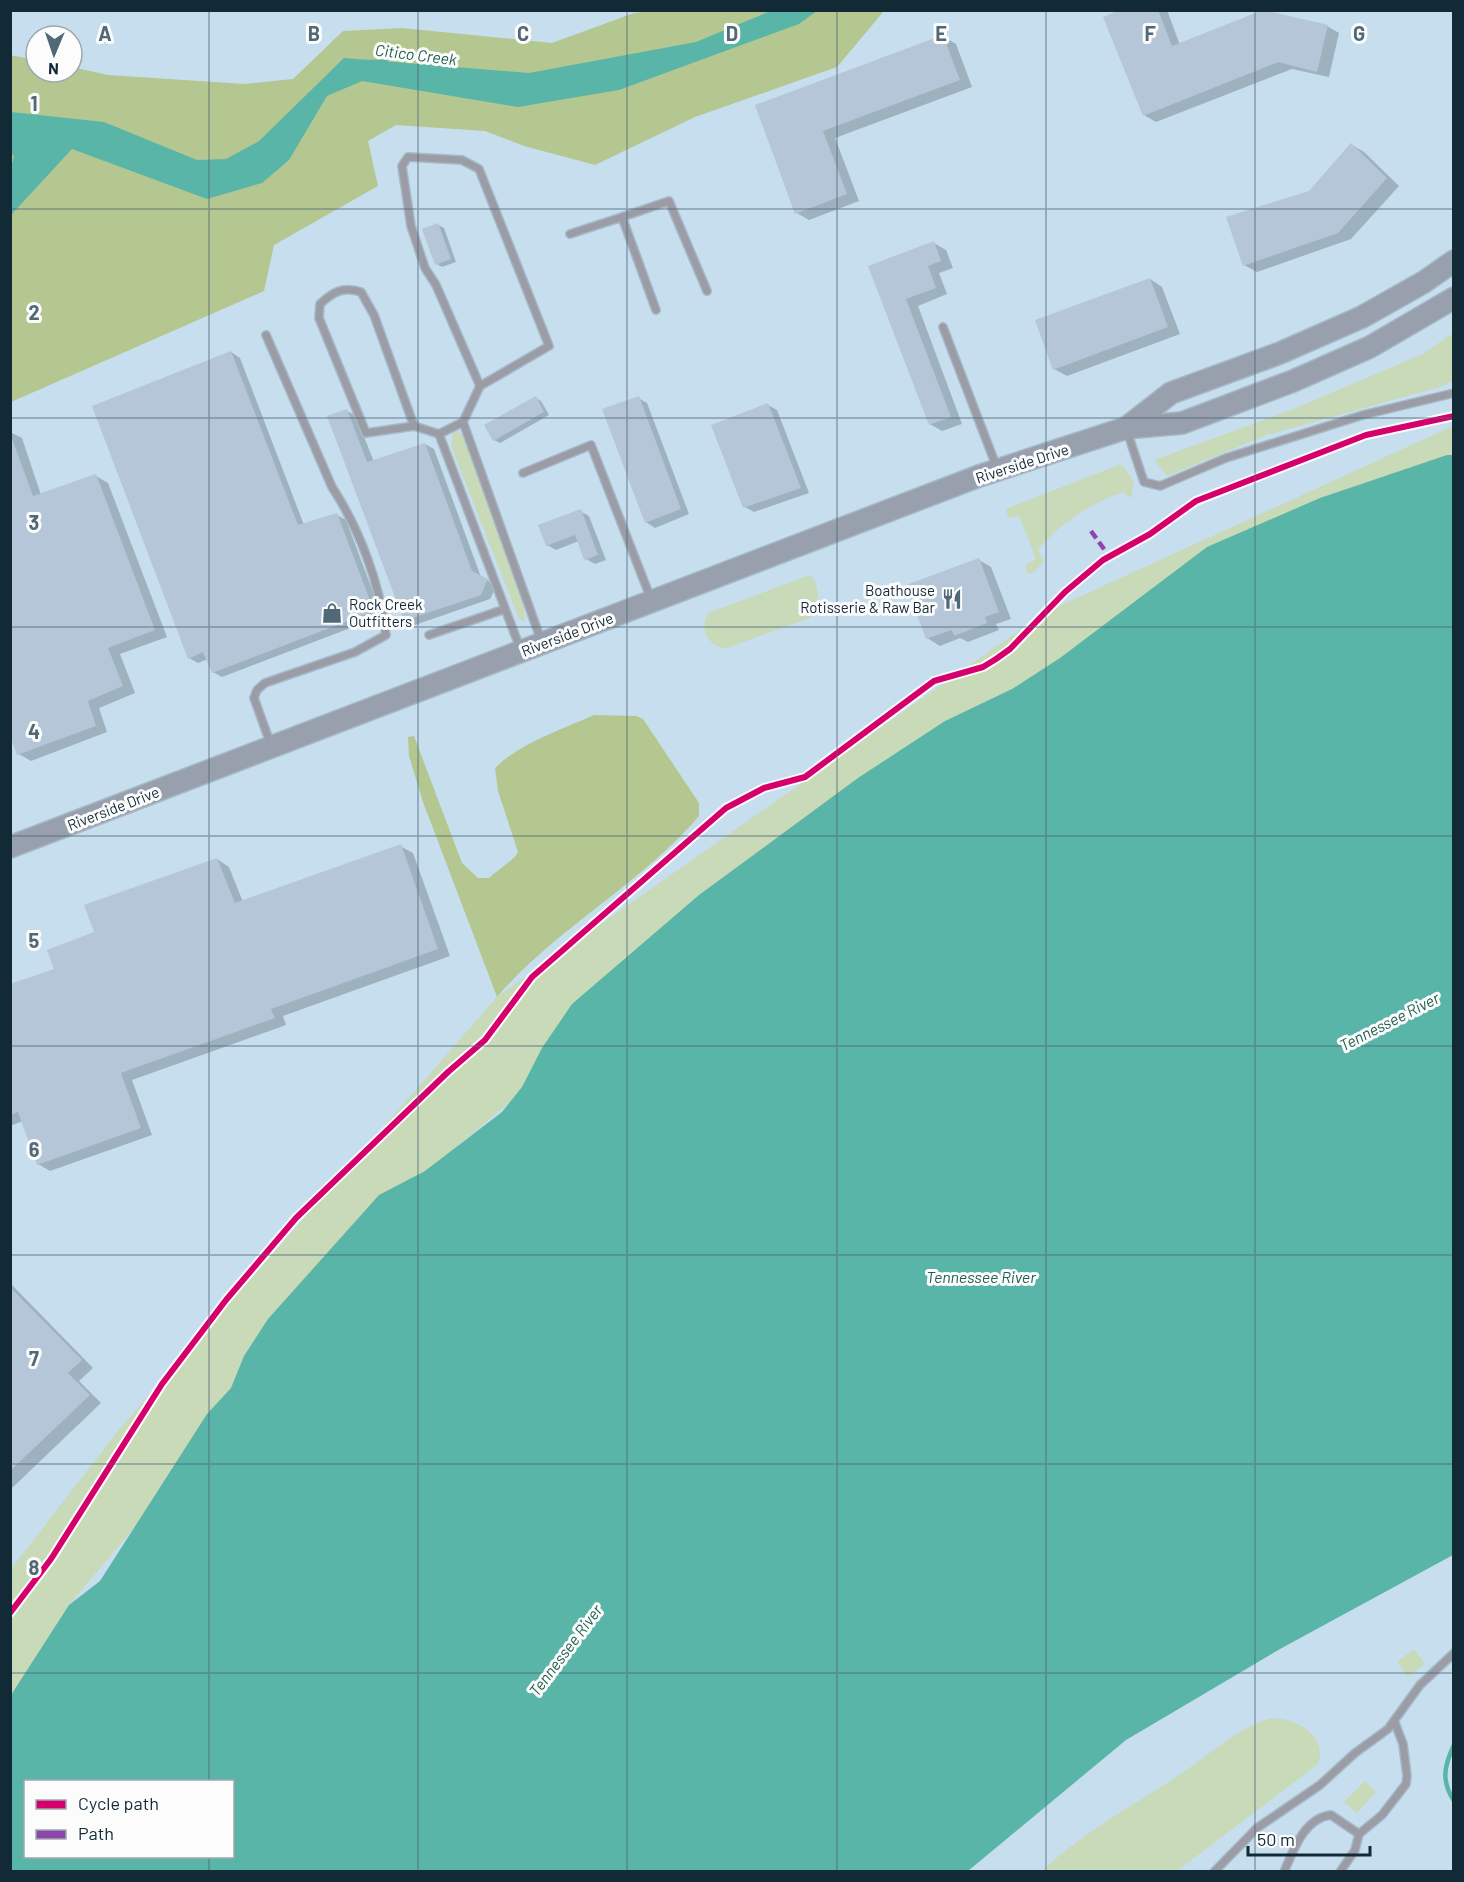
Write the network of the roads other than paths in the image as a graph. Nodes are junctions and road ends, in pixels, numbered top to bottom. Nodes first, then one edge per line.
1 (622, 217) junction
2 (570, 234) dead end
3 (1454, 261) edge
4 (707, 291) dead end
5 (1454, 298) edge
6 (656, 310) dead end
7 (943, 327) dead end
8 (266, 335) dead end
9 (480, 386) junction
10 (1454, 393) edge
11 (463, 422) junction
12 (414, 426) junction
13 (1126, 428) junction
14 (439, 434) junction
15 (998, 470) junction
16 (523, 473) dead end
17 (652, 602) junction
18 (505, 609) junction
19 (429, 635) dead end
20 (542, 644) junction
21 (521, 652) junction
22 (272, 747) junction
23 (10, 847) edge
24 (1454, 1653) edge
25 (1395, 1724) junction
26 (1359, 1834) junction
27 (1214, 1872) edge
28 (1284, 1872) edge
29 (1340, 1872) edge

1 - 2 lane
1 - 4 lane
1 - 6 lane
3 - 13 main road, Riverside Drive
5 - 13 main road, Riverside Drive
7 - 15 lane
8 - 22 lane
9 - 9 lane
9 - 11 lane
10 - 13 lane
11 - 14 lane
11 - 20 lane
12 - 12 lane
12 - 14 lane
13 - 15 main road, Riverside Drive
14 - 18 lane
15 - 17 main road, Riverside Drive
16 - 17 lane
17 - 20 main road, Riverside Drive
18 - 19 lane
18 - 21 lane
20 - 21 main road, Riverside Drive
21 - 22 main road, Riverside Drive
22 - 23 main road, Riverside Drive
24 - 25 lane
25 - 26 lane
25 - 27 lane
26 - 28 lane
26 - 29 lane

